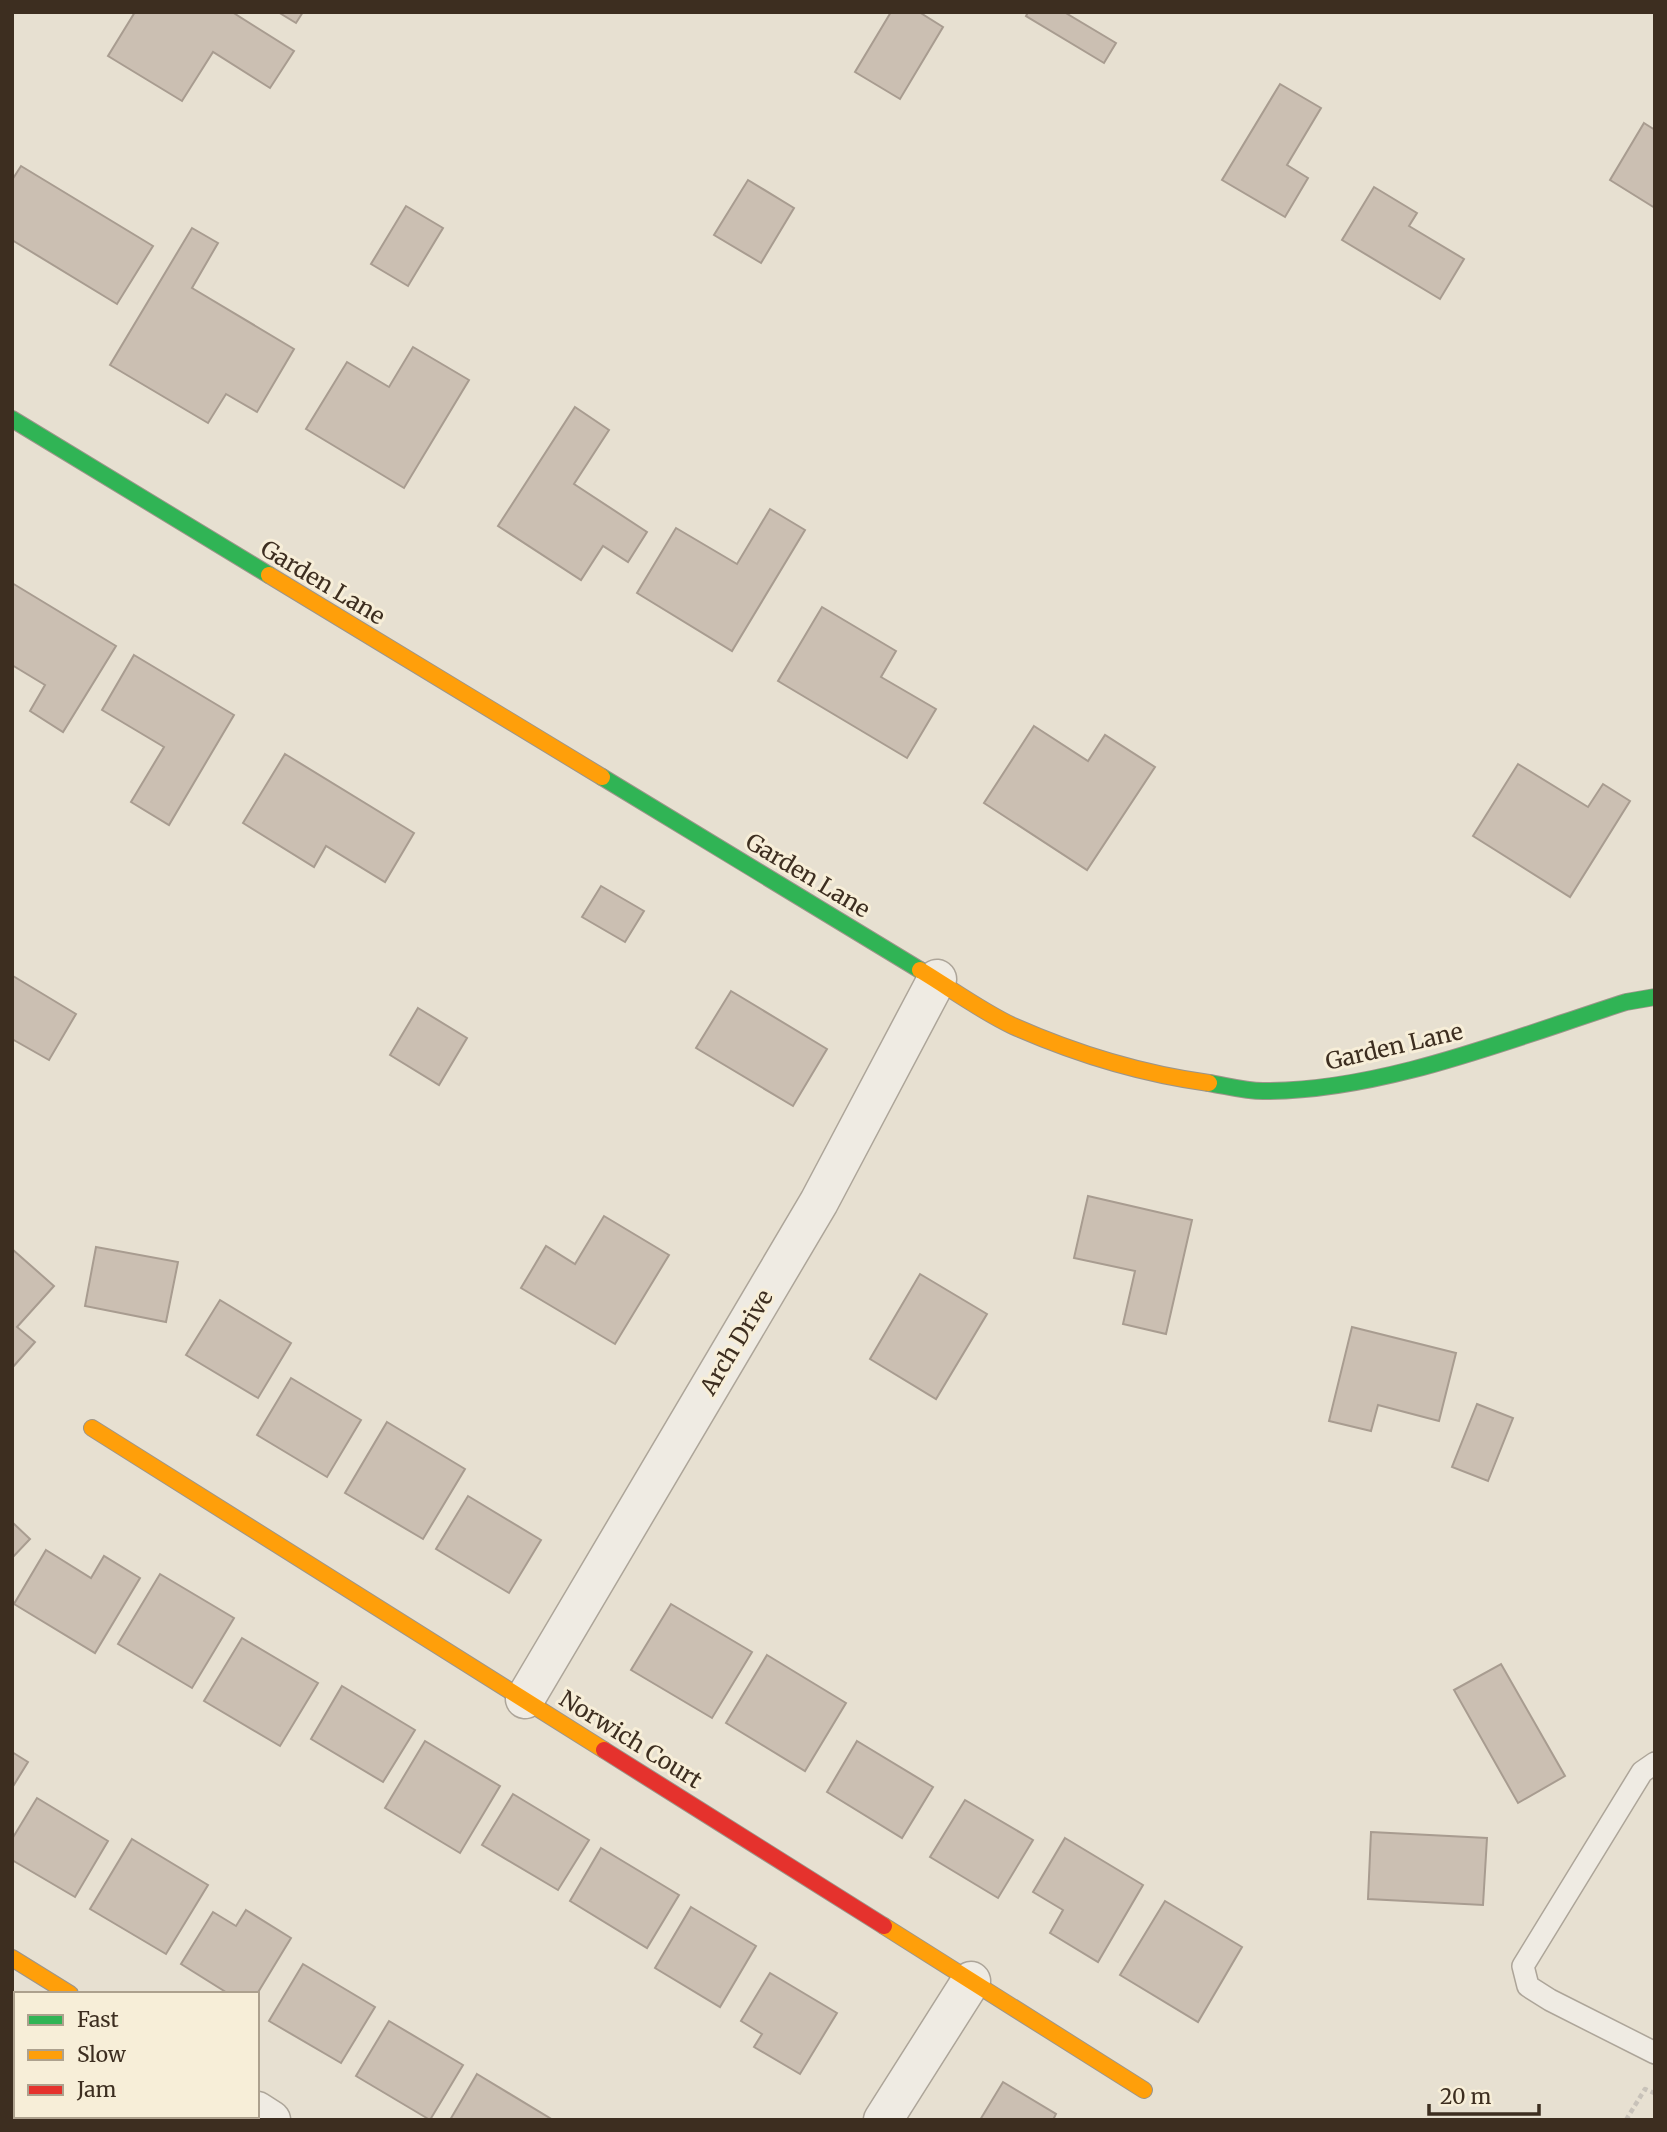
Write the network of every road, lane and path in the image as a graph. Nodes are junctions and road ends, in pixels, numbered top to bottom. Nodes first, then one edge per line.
1 (12, 419) edge
2 (937, 979) junction
3 (1655, 997) edge
4 (92, 1428) dead end
5 (525, 1699) junction
6 (1655, 1763) edge
7 (12, 1958) edge
8 (971, 1981) junction
9 (67, 1992) edge
10 (1655, 2053) edge
11 (1144, 2090) dead end
12 (1655, 2091) edge
13 (883, 2120) edge
14 (1626, 2120) edge

1 - 2 street, Garden Lane
2 - 3 street, Garden Lane
2 - 5 street, Arch Drive
4 - 5 street, Norwich Court
5 - 8 street, Norwich Court
6 - 10 lane
7 - 9 street
8 - 11 street, Norwich Court
8 - 13 street
12 - 14 path

